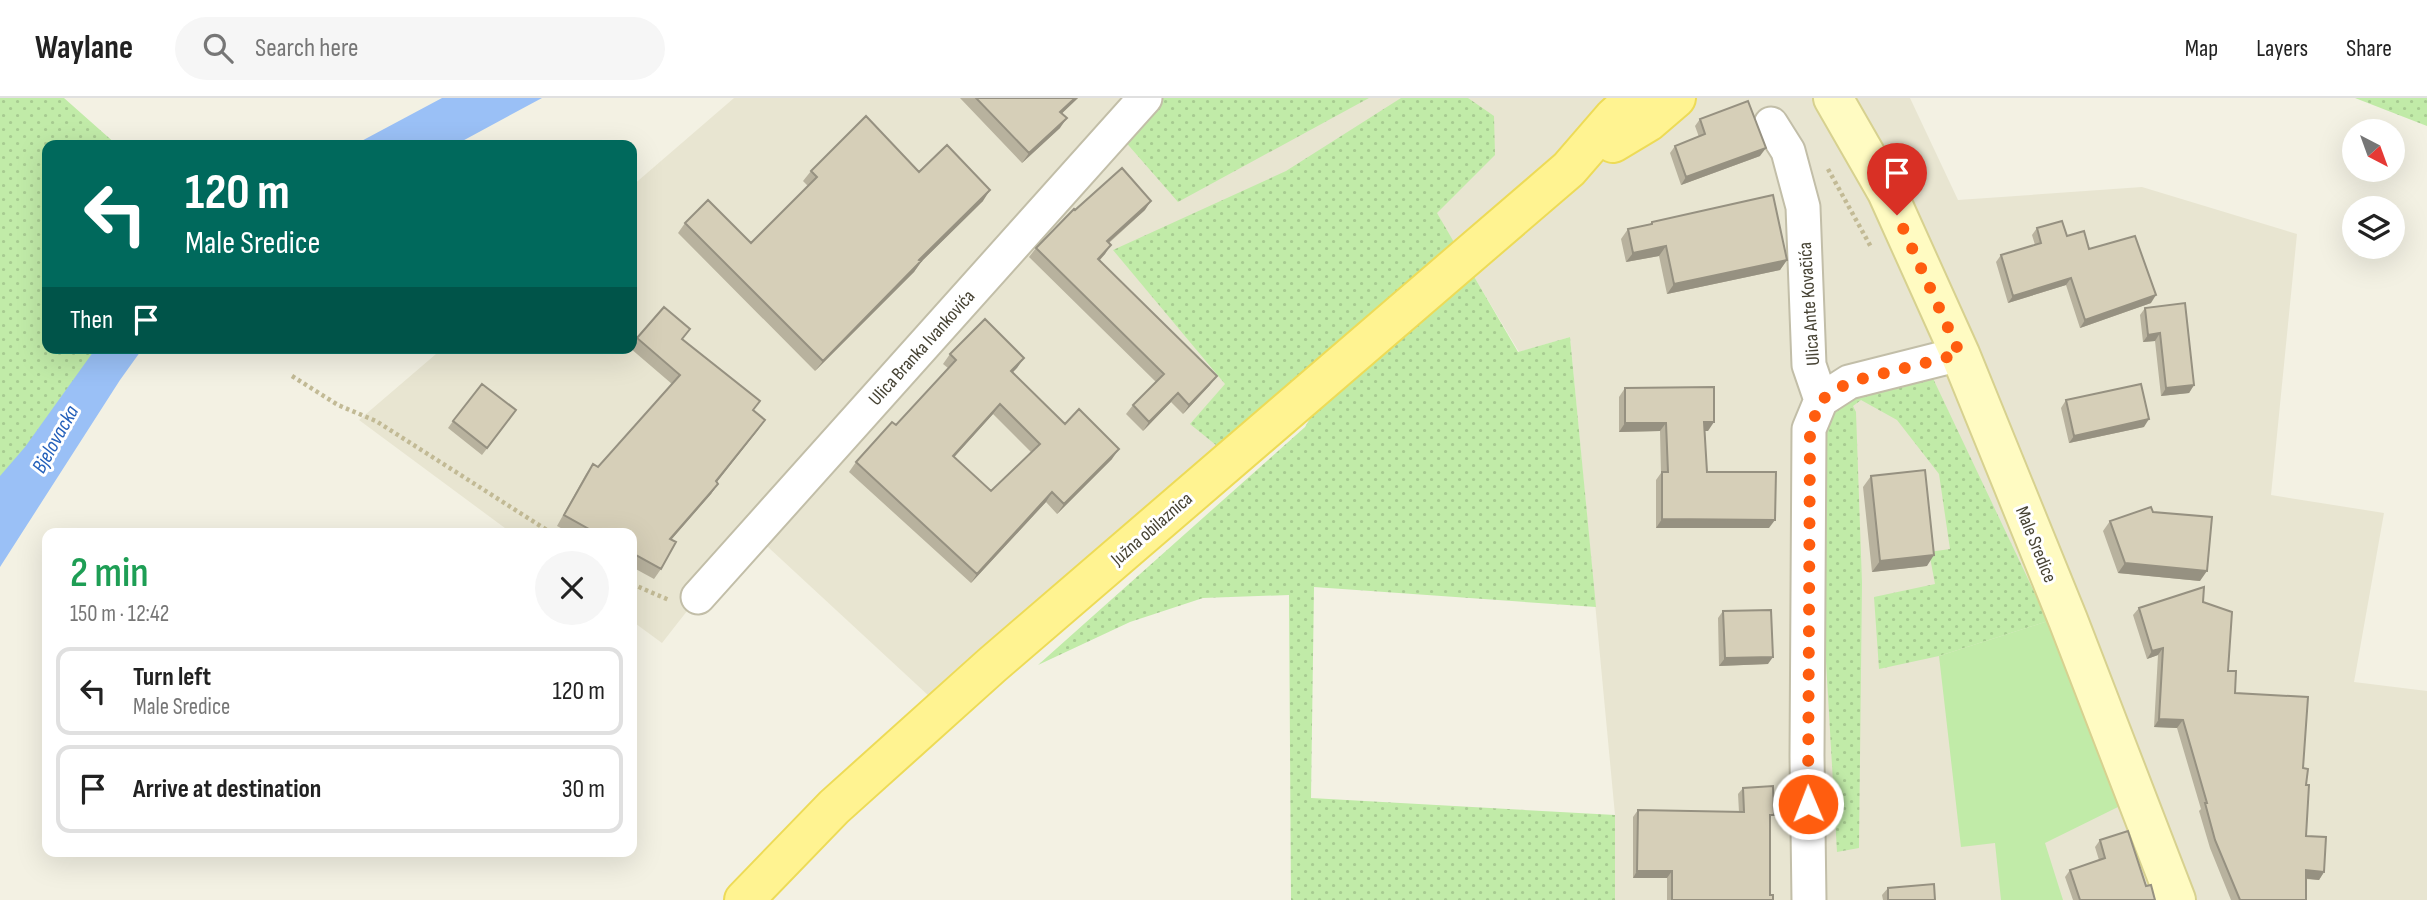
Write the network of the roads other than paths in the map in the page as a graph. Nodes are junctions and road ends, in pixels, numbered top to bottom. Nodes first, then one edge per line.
1 (1145, 98) edge
2 (1635, 98) edge
3 (1676, 98) edge
4 (1833, 98) edge
5 (1863, 98) edge
6 (1770, 124) dead end
7 (1569, 169) junction
8 (1887, 192) junction
9 (1960, 354) junction
10 (1821, 400) junction
11 (698, 597) dead end
12 (744, 900) edge
13 (1810, 900) edge
14 (2176, 900) edge

1 - 11 street, Ulica Branka Ivankovića
2 - 7 main road, Južna obilaznica
3 - 7 main road, Južna obilaznica
4 - 8 street, Male Sredice
5 - 8 street, Male Sredice
6 - 10 street, Ulica Ante Kovačića
7 - 12 main road, Južna obilaznica
8 - 9 street, Male Sredice
9 - 10 street, Ulica Ante Kovačića
9 - 14 street, Male Sredice
10 - 13 street

